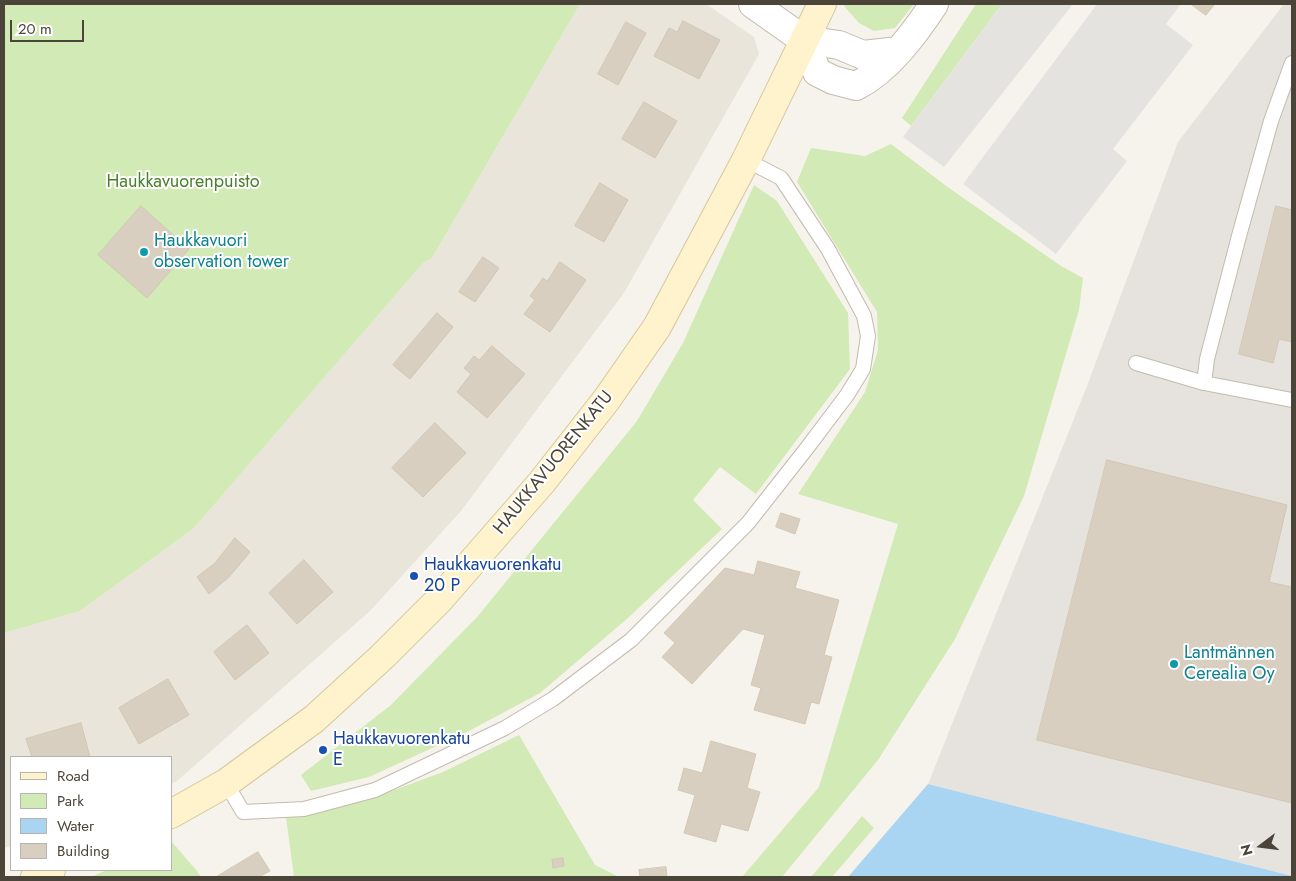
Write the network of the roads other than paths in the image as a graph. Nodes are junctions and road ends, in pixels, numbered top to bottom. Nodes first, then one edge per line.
1 (753, 4) edge
2 (822, 4) edge
3 (934, 4) edge
4 (804, 40) junction
5 (1292, 63) edge
6 (746, 160) junction
7 (1136, 362) dead end
8 (1204, 383) junction
9 (1292, 400) edge
10 (226, 783) junction
11 (172, 813) edge
12 (49, 871) edge
13 (36, 877) edge

1 - 4 street
2 - 4 main road, HAUKKAVUORENKATU
3 - 4 street
4 - 6 main road, HAUKKAVUORENKATU
5 - 8 lane
6 - 10 main road, HAUKKAVUORENKATU
6 - 10 lane
7 - 8 lane
8 - 9 lane
10 - 11 main road, HAUKKAVUORENKATU
12 - 13 main road

